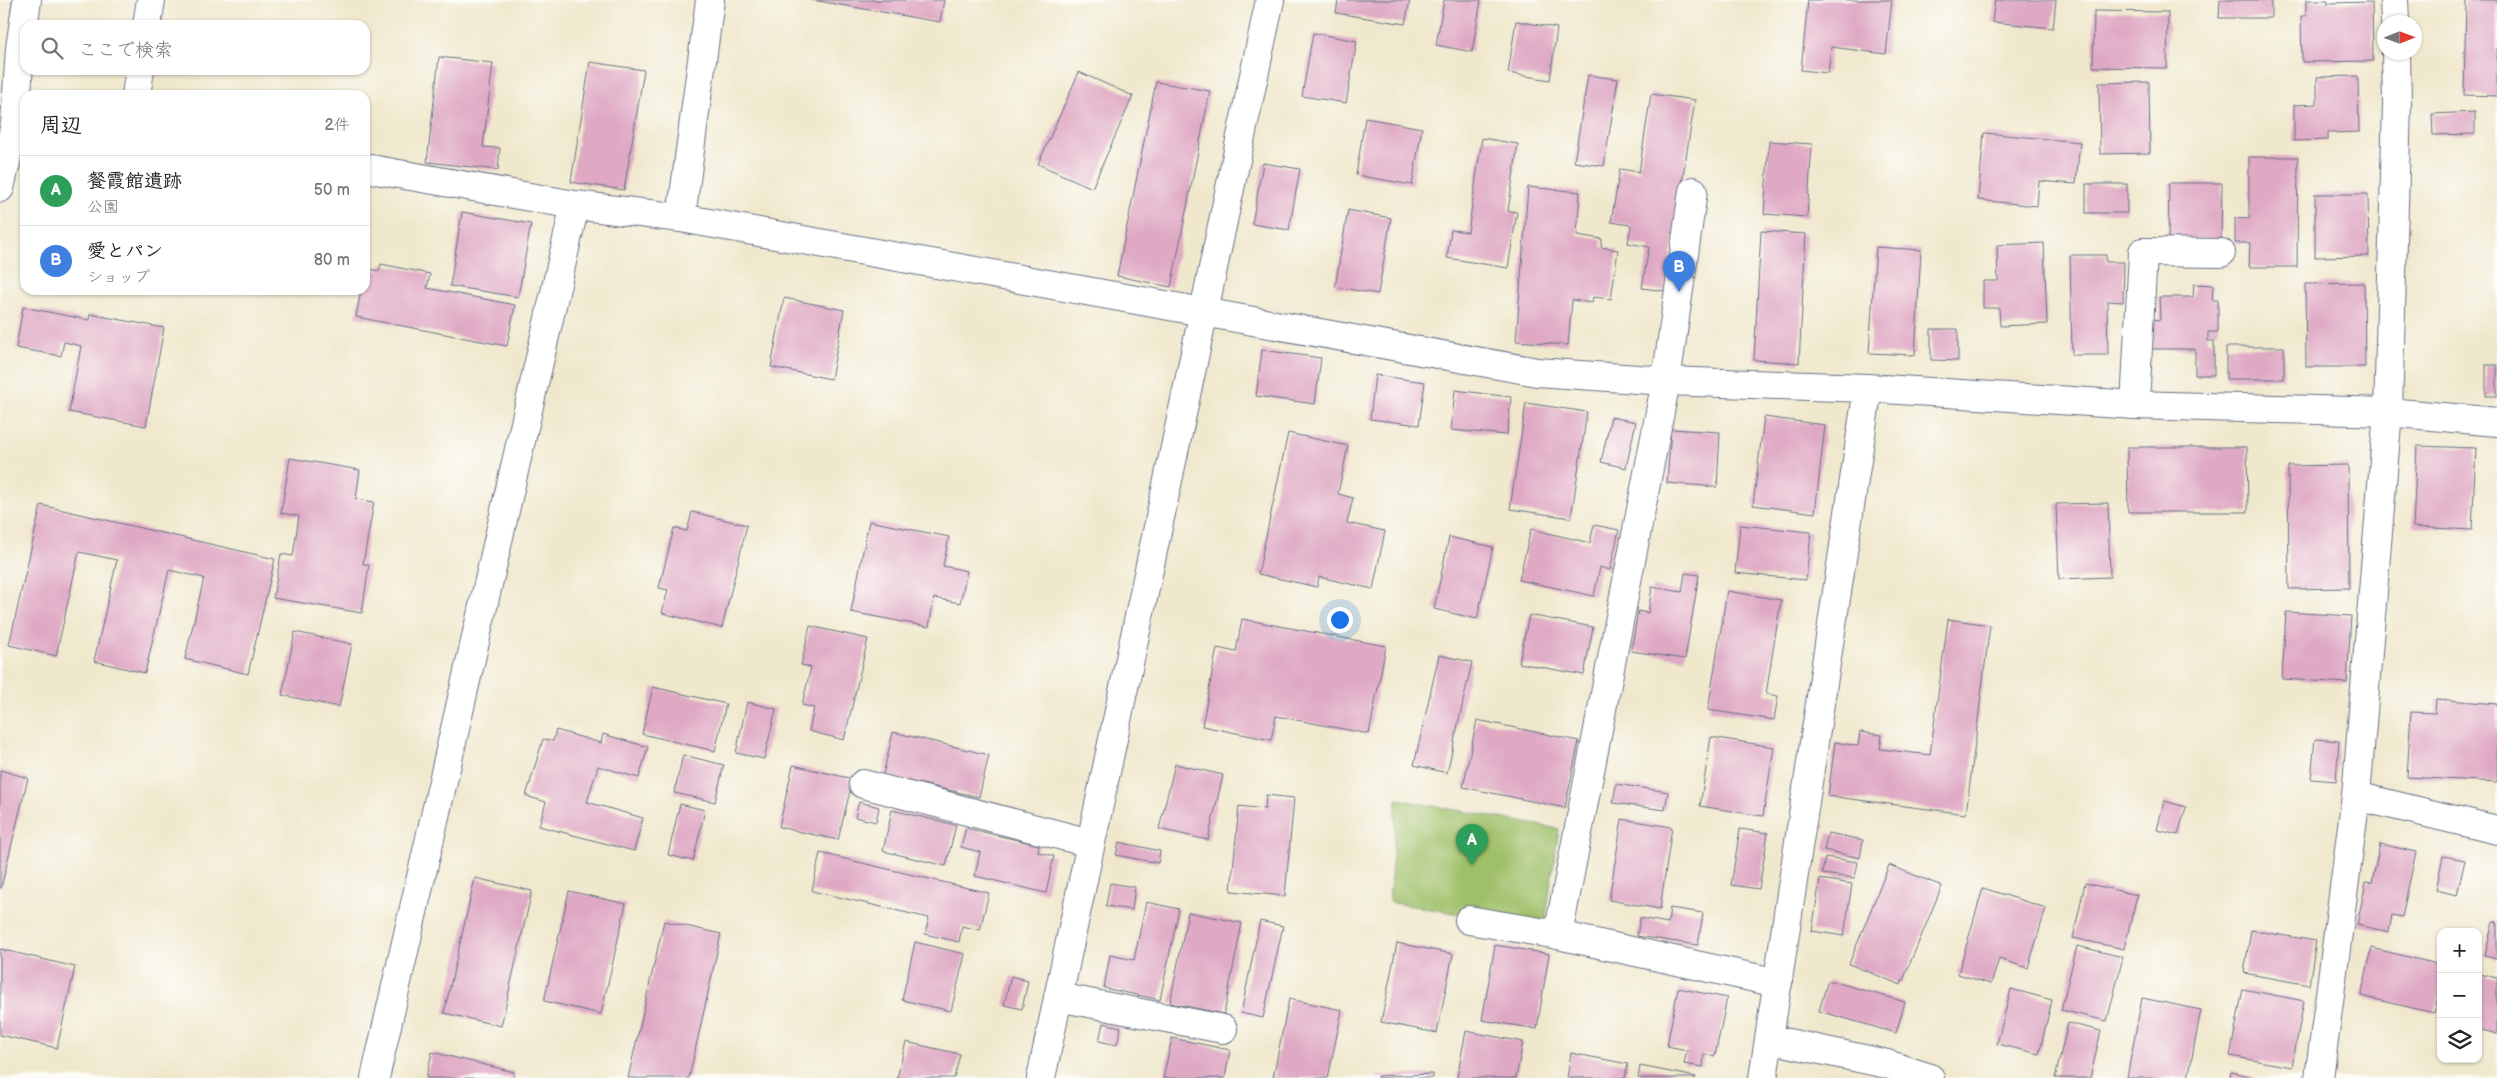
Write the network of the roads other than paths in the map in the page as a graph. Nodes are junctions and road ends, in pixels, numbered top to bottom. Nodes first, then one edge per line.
1 (27, 0) edge
2 (151, 0) edge
3 (710, 0) edge
4 (1270, 0) edge
5 (2394, 0) edge
6 (2395, 15) edge
7 (24, 20) edge
8 (148, 20) edge
9 (20, 48) edge
10 (2396, 60) edge
11 (20, 75) edge
12 (20, 75) edge
13 (139, 75) edge
14 (20, 90) edge
15 (20, 90) edge
16 (137, 90) edge
17 (20, 122) edge
18 (370, 169) edge
19 (0, 188) edge
20 (1693, 191) dead end
21 (575, 205) junction
22 (681, 218) junction
23 (2221, 253) dead end
24 (1203, 312) junction
25 (1666, 380) junction
26 (1868, 388) junction
27 (2136, 405) junction
28 (2388, 412) junction
29 (2497, 422) edge
30 (863, 784) dead end
31 (2356, 796) junction
32 (2497, 830) edge
33 (1090, 843) junction
34 (1470, 920) dead end
35 (1558, 935) junction
36 (1778, 983) junction
37 (1058, 997) junction
38 (1223, 1028) dead end
39 (1769, 1039) junction
40 (375, 1078) edge
41 (1041, 1078) edge
42 (1762, 1078) edge
43 (1930, 1078) edge
44 (2319, 1078) edge

1 - 7 street
2 - 8 street
3 - 22 street
4 - 24 street
5 - 6 street
9 - 11 street
10 - 28 street
12 - 14 street
13 - 16 street
15 - 17 street
17 - 19 street
18 - 21 street
20 - 25 street
21 - 22 street
21 - 40 street
22 - 24 street
23 - 27 street
24 - 25 street
24 - 33 street
25 - 26 street
25 - 35 street
26 - 27 street
26 - 36 street
27 - 28 street
28 - 29 street
28 - 31 street
30 - 33 street
31 - 32 street
31 - 44 street
33 - 37 street
34 - 35 street
35 - 36 street
36 - 39 street
37 - 38 street
37 - 41 street
39 - 42 street
39 - 43 street

